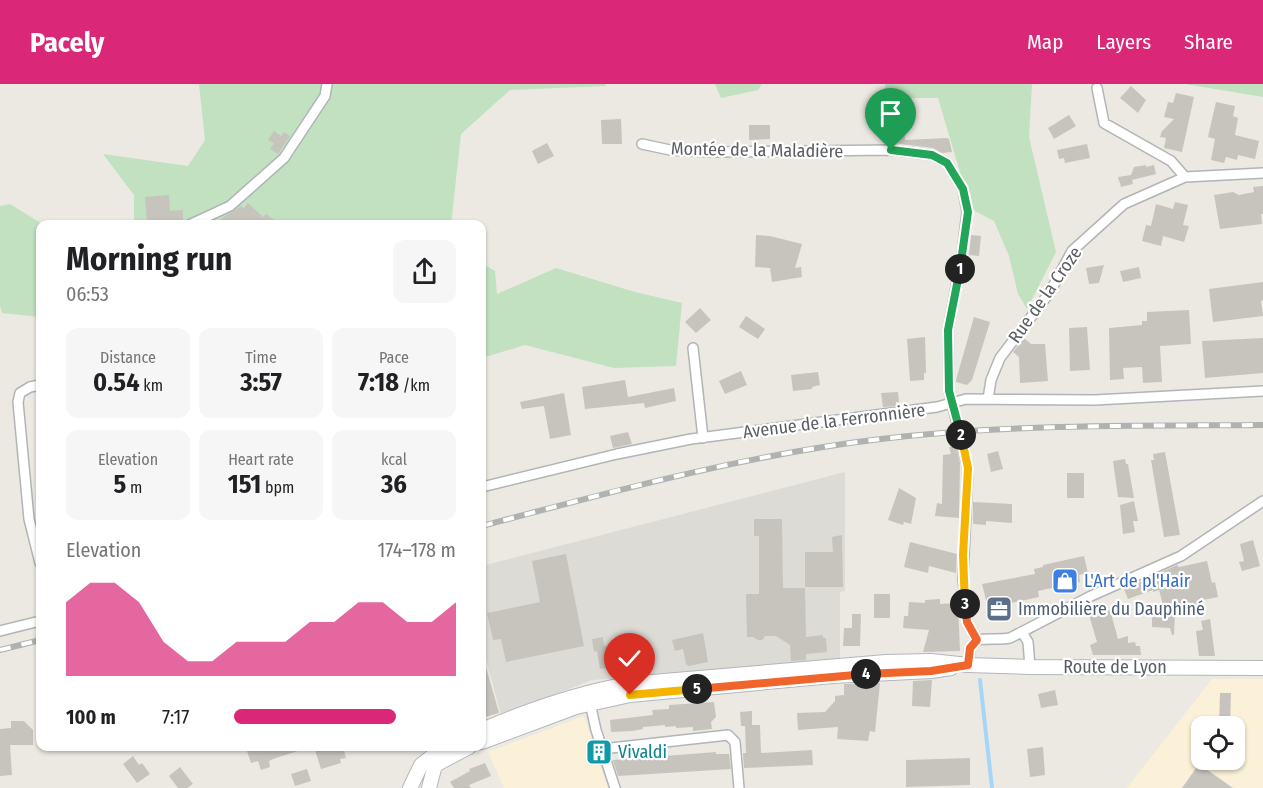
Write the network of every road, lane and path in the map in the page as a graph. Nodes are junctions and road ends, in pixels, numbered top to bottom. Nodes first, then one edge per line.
1 (327, 84) edge
2 (1097, 88) dead end
3 (642, 144) dead end
4 (1263, 173) edge
5 (1185, 177) junction
6 (200, 220) edge
7 (693, 348) dead end
8 (36, 386) edge
9 (1263, 391) edge
10 (988, 399) junction
11 (952, 403) junction
12 (703, 438) junction
13 (486, 486) edge
14 (1263, 501) edge
15 (36, 547) edge
16 (36, 622) edge
17 (0, 631) edge
18 (1022, 632) junction
19 (977, 640) junction
20 (968, 665) junction
21 (1030, 667) junction
22 (1263, 668) edge
23 (590, 703) junction
24 (486, 729) edge
25 (486, 740) edge
26 (602, 748) junction
27 (439, 751) edge
28 (462, 751) edge
29 (410, 788) edge
30 (429, 788) edge
31 (615, 788) edge
32 (740, 788) edge

1 - 6 street
2 - 5 street
3 - 11 street, Montée de la Maladière
4 - 5 street, Rue de la Croze
5 - 10 street, Rue de la Croze
7 - 12 street
8 - 15 street
9 - 10 street, Avenue de la Ferronnière
10 - 11 street, Avenue de la Ferronnière
11 - 12 street, Avenue de la Ferronnière
11 - 19 street
12 - 13 street, Avenue de la Ferronnière
14 - 18 street
16 - 17 street
18 - 19 street
18 - 21 street
19 - 20 street
20 - 21 main road, Route de Lyon
20 - 23 main road
20 - 24 main road
21 - 22 main road, Route de Lyon
23 - 25 main road
23 - 26 street
26 - 31 street
26 - 32 street
27 - 29 main road
28 - 30 main road

